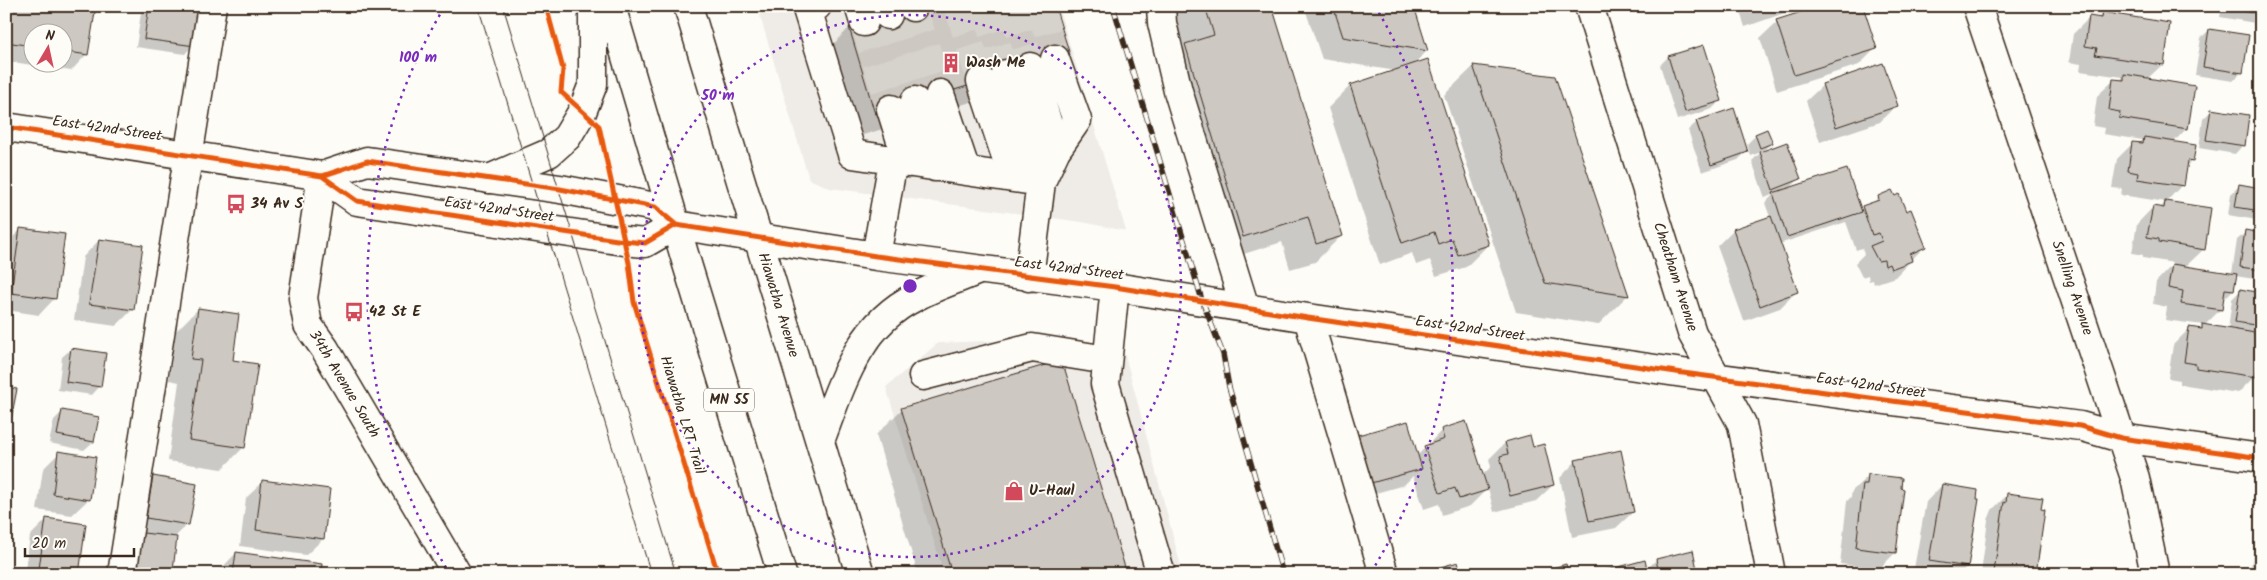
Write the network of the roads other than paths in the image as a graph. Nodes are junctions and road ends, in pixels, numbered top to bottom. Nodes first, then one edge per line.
1 (212, 6) edge
2 (593, 6) edge
3 (611, 6) edge
4 (688, 6) edge
5 (817, 6) edge
6 (1161, 6) edge
7 (1589, 6) edge
8 (1977, 6) edge
9 (1018, 70) junction
10 (915, 101) junction
11 (6, 127) edge
12 (189, 154) junction
13 (900, 162) junction
14 (935, 167) junction
15 (966, 171) junction
16 (322, 176) junction
17 (1013, 178) junction
18 (490, 179) junction
19 (1041, 182) junction
20 (676, 225) junction
21 (757, 238) junction
22 (876, 256) junction
23 (979, 270) junction
24 (1029, 276) junction
25 (1115, 287) junction
26 (1245, 308) junction
27 (1308, 318) junction
28 (1108, 360) junction
29 (923, 376) dead end
30 (1717, 377) junction
31 (2121, 438) junction
32 (820, 441) junction
33 (2261, 458) edge
34 (122, 574) edge
35 (457, 574) edge
36 (782, 574) edge
37 (860, 574) edge
38 (1161, 574) edge
39 (1384, 574) edge
40 (1771, 574) edge
41 (2155, 574) edge

1 - 12 main road
2 - 18 main road
3 - 20 main road, MN 55
4 - 21 main road, Hiawatha Avenue
5 - 13 main road
6 - 26 main road
7 - 30 main road, Cheatham Avenue
8 - 31 main road, Snelling Avenue
9 - 17 main road
9 - 19 main road
9 - 19 main road
10 - 13 main road
10 - 14 main road
10 - 15 main road
11 - 12 main road, East 42nd Street
12 - 16 main road, East 42nd Street
12 - 34 main road
13 - 14 main road
13 - 22 main road
14 - 15 main road
15 - 17 main road
16 - 18 main road, East 42nd Street
16 - 20 main road, East 42nd Street
16 - 35 main road, 34th Avenue South
17 - 19 main road
18 - 20 main road, East 42nd Street
19 - 24 main road
20 - 21 main road, East 42nd Street
20 - 36 main road, MN 55
21 - 22 main road, East 42nd Street
21 - 32 main road, Hiawatha Avenue
22 - 23 main road, East 42nd Street
23 - 24 main road, East 42nd Street
23 - 32 main road
24 - 25 main road, East 42nd Street
25 - 26 main road, East 42nd Street
25 - 28 main road
26 - 27 main road, East 42nd Street
27 - 30 main road, East 42nd Street
27 - 39 main road
28 - 29 main road
28 - 38 main road
30 - 31 main road, East 42nd Street
30 - 40 main road, Cheatham Avenue
31 - 33 main road, East 42nd Street
31 - 41 main road, Snelling Avenue
32 - 37 main road, Hiawatha Avenue

